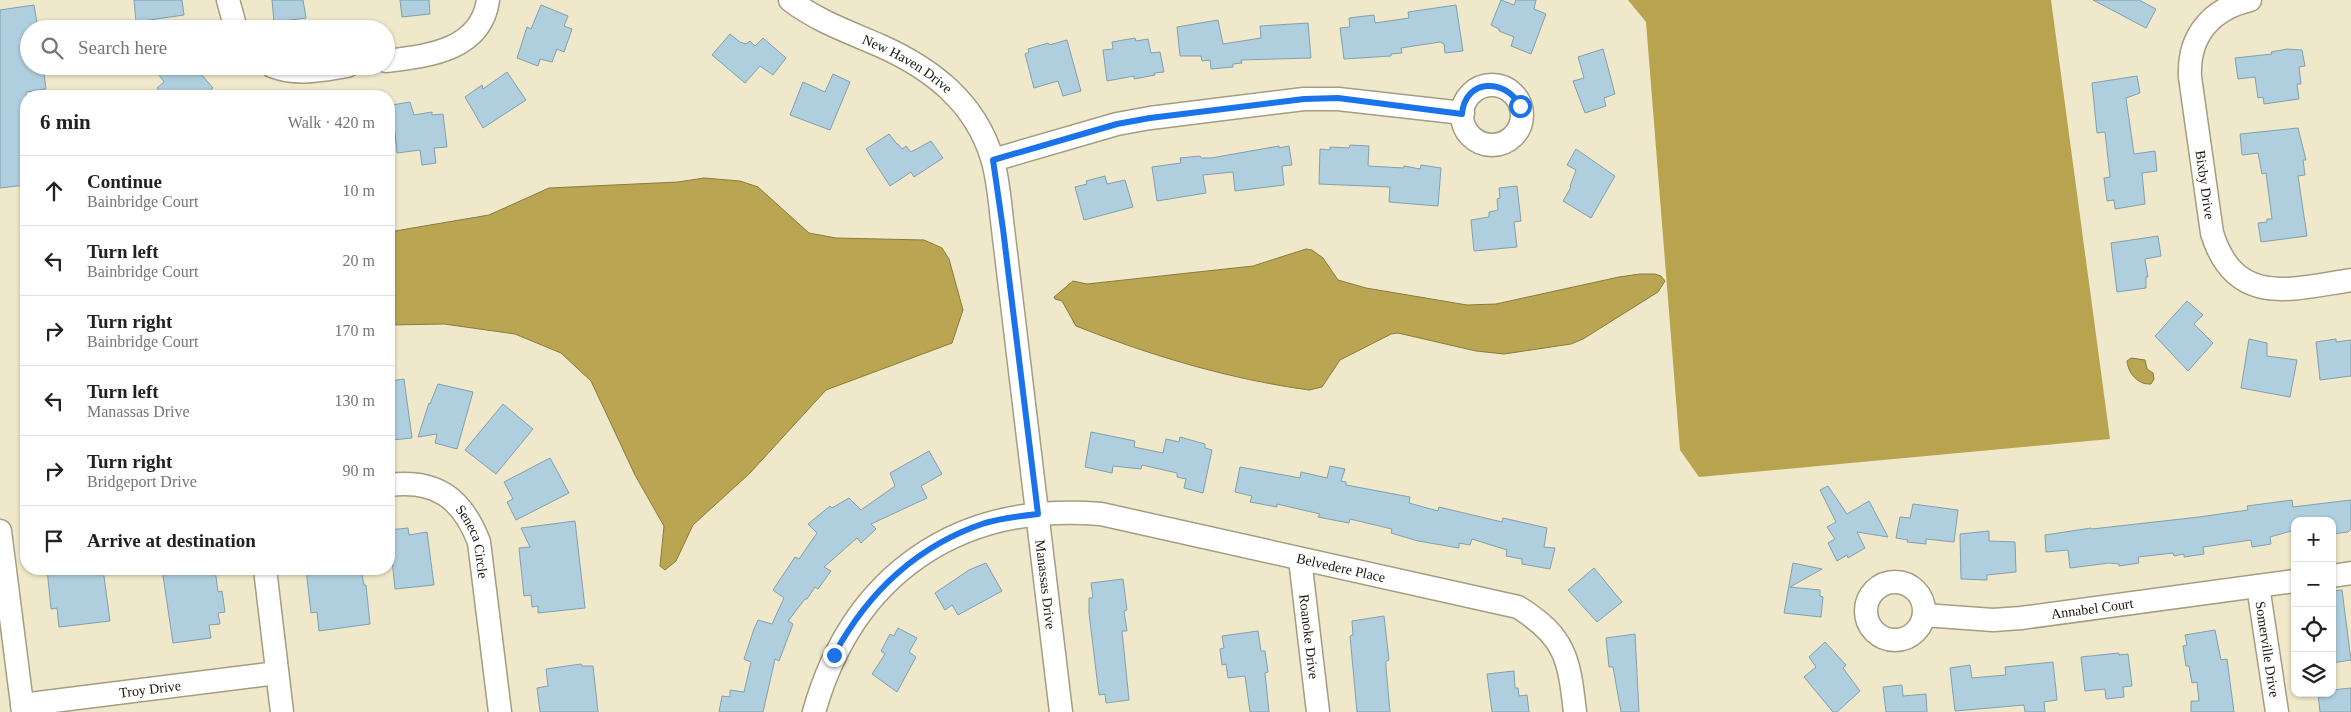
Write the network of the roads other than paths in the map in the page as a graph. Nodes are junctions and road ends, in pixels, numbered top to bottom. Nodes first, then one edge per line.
1 (228, 0) edge
2 (488, 0) edge
3 (790, 0) edge
4 (2250, 0) edge
5 (234, 20) edge
6 (395, 60) edge
7 (1462, 114) dead end
8 (993, 160) junction
9 (2351, 280) edge
10 (395, 484) edge
11 (1038, 514) junction
12 (0, 531) edge
13 (1300, 559) junction
14 (2351, 573) edge
15 (267, 575) edge
16 (2336, 575) edge
17 (2291, 582) edge
18 (2258, 586) junction
19 (1924, 615) dead end
20 (277, 673) junction
21 (23, 708) edge
22 (282, 712) edge
23 (500, 712) edge
24 (814, 712) edge
25 (1061, 712) edge
26 (1318, 712) edge
27 (1575, 712) edge
28 (2277, 712) edge

1 - 5 street
2 - 6 street
3 - 8 street, New Haven Drive
4 - 9 street, Bixby Drive
7 - 8 street
8 - 11 street, Manassas Drive
10 - 23 street, Seneca Circle
11 - 13 street, Belvedere Place
11 - 24 street, Belvedere Place
11 - 25 street, Manassas Drive
12 - 21 street
13 - 26 street, Roanoke Drive
13 - 27 street, Belvedere Place
14 - 16 street
15 - 20 street
17 - 18 street, Annabel Court
18 - 19 street, Annabel Court
18 - 28 street, Somerville Drive
20 - 21 street, Troy Drive
20 - 22 street

